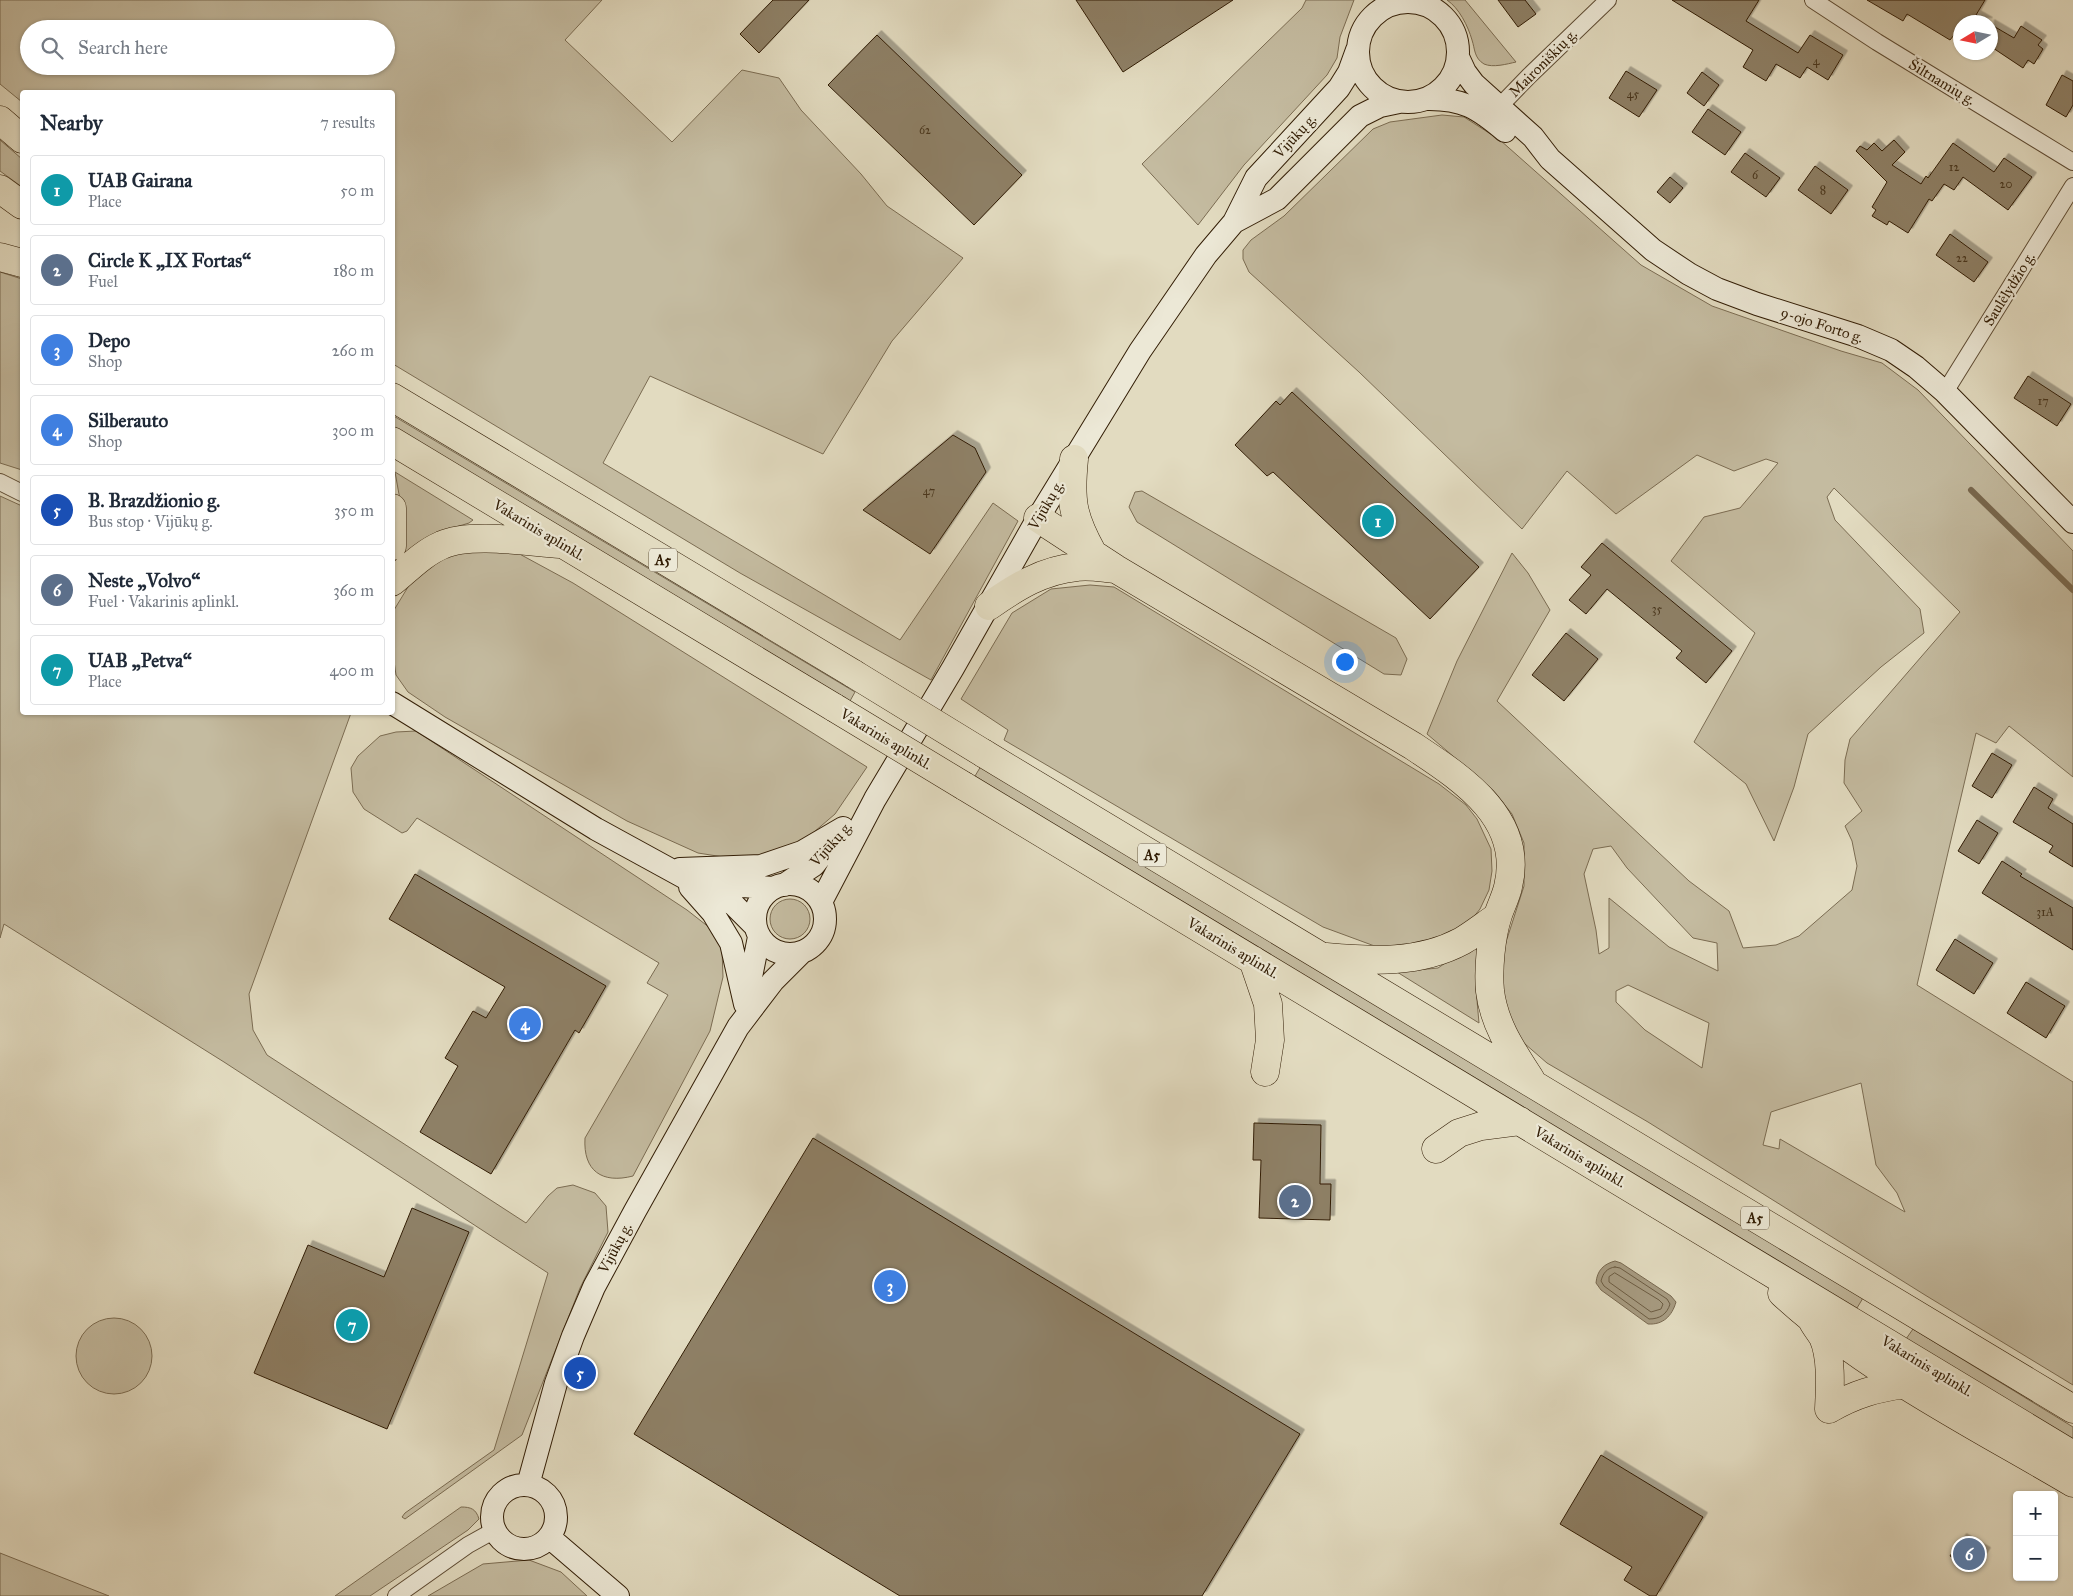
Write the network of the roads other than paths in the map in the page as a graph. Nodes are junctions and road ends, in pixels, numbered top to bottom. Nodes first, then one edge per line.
1 (1608, 0) edge
2 (1813, 0) edge
3 (1425, 3) edge
4 (1372, 9) edge
5 (1358, 50) junction
6 (1458, 57) junction
7 (1426, 100) junction
8 (1399, 102) junction
9 (1491, 109) junction
10 (0, 120) edge
11 (20, 137) edge
12 (2073, 162) edge
13 (2073, 186) edge
14 (0, 189) edge
15 (20, 204) edge
16 (1234, 222) junction
17 (0, 257) edge
18 (20, 262) edge
19 (1945, 392) junction
20 (395, 399) edge
21 (395, 443) edge
22 (1074, 459) junction
23 (0, 482) edge
24 (20, 492) edge
25 (1038, 518) junction
26 (2073, 522) edge
27 (564, 544) junction
28 (1093, 554) junction
29 (1116, 569) junction
30 (395, 579) edge
31 (989, 606) junction
32 (395, 705) edge
33 (875, 799) junction
34 (843, 828) junction
35 (674, 870) junction
36 (779, 886) junction
37 (821, 902) junction
38 (1497, 918) junction
39 (757, 931) junction
40 (802, 953) junction
41 (1322, 957) junction
42 (1253, 960) junction
43 (745, 1004) junction
44 (738, 1026) junction
45 (1265, 1072) dead end
46 (1534, 1085) junction
47 (1520, 1121) junction
48 (1436, 1148) dead end
49 (1743, 1256) junction
50 (1812, 1320) junction
51 (1906, 1384) junction
52 (2073, 1409) edge
53 (2073, 1455) edge
54 (2073, 1483) edge
55 (528, 1485) junction
56 (495, 1530) junction
57 (549, 1537) junction
58 (396, 1596) edge
59 (618, 1596) edge

1 - 9 street, Maironiškių g.
2 - 12 street, Šiltnamių g.
3 - 4 main road
3 - 6 main road
4 - 5 main road
5 - 8 main road
5 - 16 main road, Vijūkų g.
6 - 7 main road
6 - 9 main road, 9-ojo Forto g.
7 - 8 main road
7 - 9 main road, 9-ojo Forto g.
8 - 16 main road, Vijūkų g.
9 - 19 main road, 9-ojo Forto g.
10 - 11 highway
13 - 19 street, Saulėlydžio g.
14 - 15 highway
16 - 22 main road, Vijūkų g.
17 - 18 highway
19 - 26 main road, 9-ojo Forto g.
20 - 41 highway, A5, bridge
21 - 27 highway, Vakarinis aplinkl. / A5
22 - 25 main road, Vijūkų g.
22 - 28 highway
23 - 24 street
25 - 28 highway
25 - 31 main road, Vijūkų g.
27 - 30 highway
27 - 42 highway, Vakarinis aplinkl. / A5, bridge
28 - 29 highway
29 - 31 highway
29 - 38 highway
31 - 33 main road, Vijūkų g.
32 - 35 main road
33 - 34 main road, Vijūkų g.
33 - 37 main road, Vijūkų g.
34 - 35 main road
34 - 36 main road, Vijūkų g.
35 - 36 main road
35 - 39 main road
35 - 43 main road
36 - 37 main road
36 - 39 main road
37 - 40 main road
38 - 41 highway
38 - 46 highway
39 - 40 main road
39 - 43 main road, Vijūkų g.
40 - 44 main road, Vijūkų g.
41 - 46 highway, A5
42 - 45 highway
42 - 47 highway, Vakarinis aplinkl. / A5
43 - 44 main road, Vijūkų g.
44 - 55 main road, Vijūkų g.
46 - 52 highway, A5
47 - 48 highway
47 - 49 highway, Vakarinis aplinkl. / A5
49 - 50 highway
49 - 53 highway, Vakarinis aplinkl. / A5
50 - 51 highway
50 - 51 highway
51 - 54 highway
55 - 56 main road
55 - 57 main road
56 - 57 main road
56 - 58 street
57 - 59 main road

